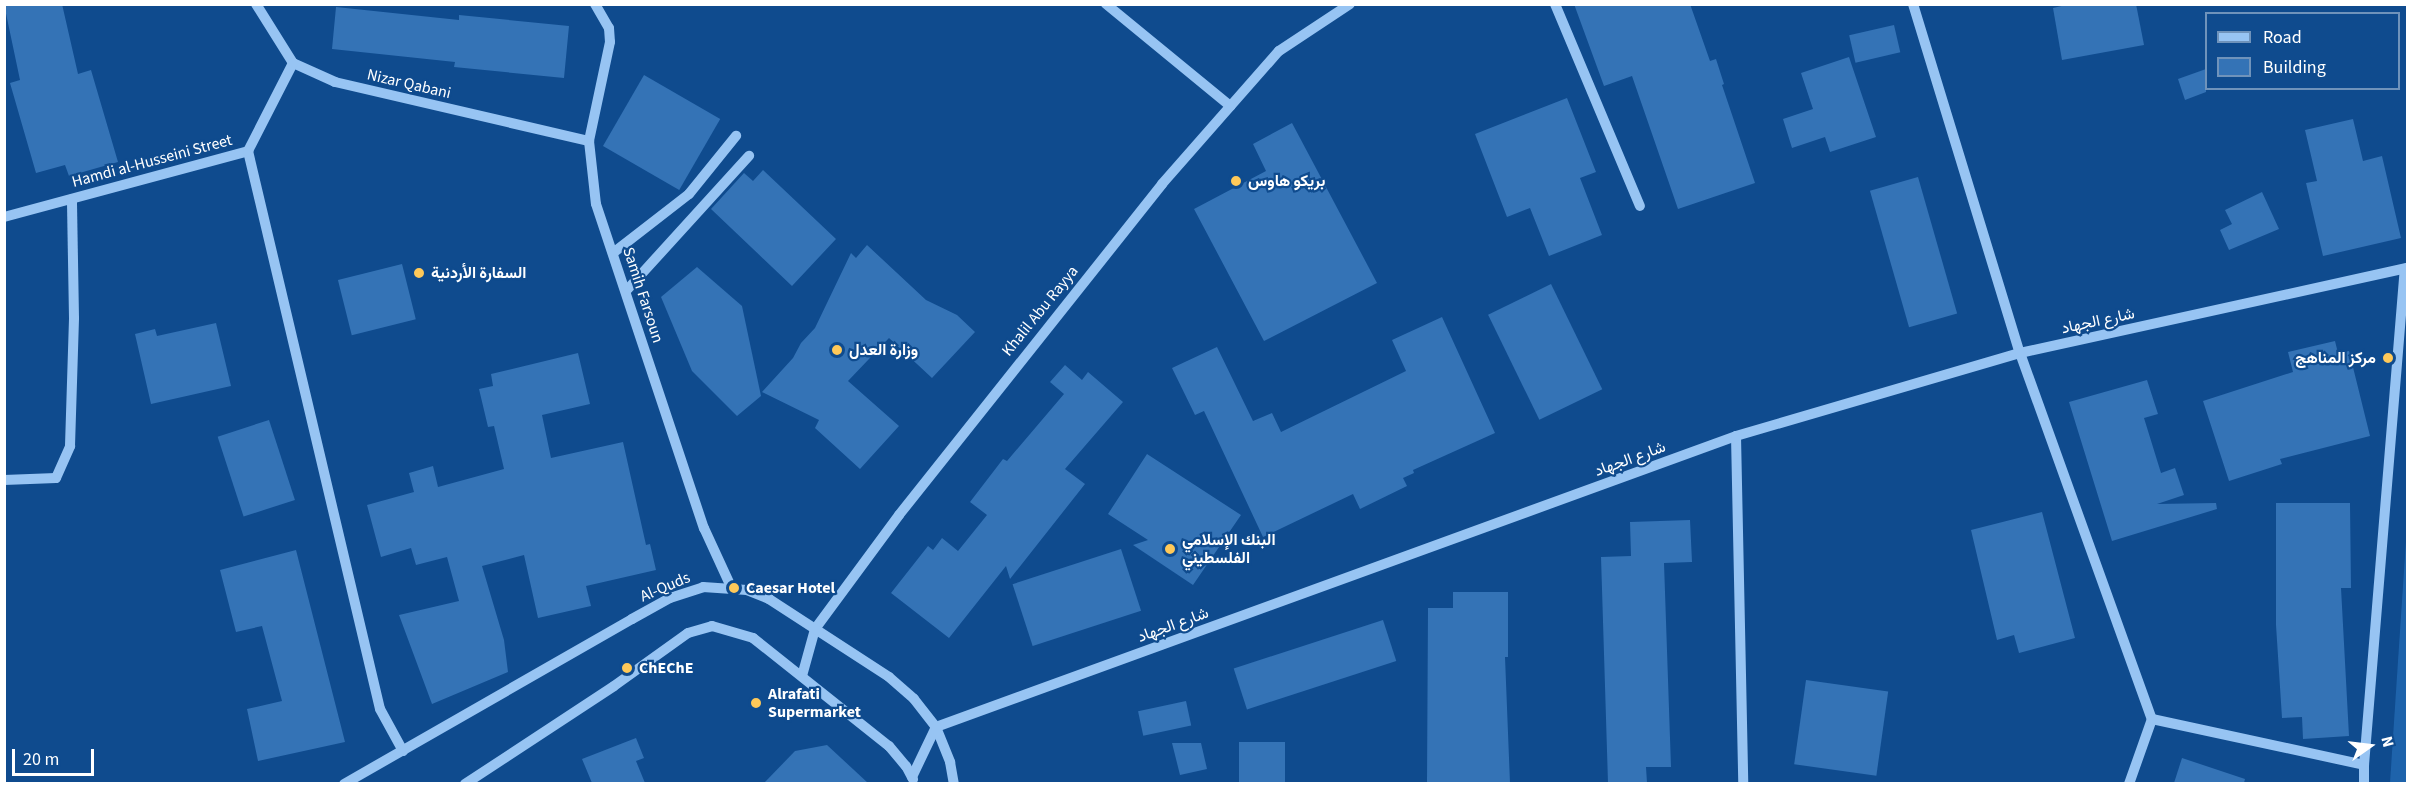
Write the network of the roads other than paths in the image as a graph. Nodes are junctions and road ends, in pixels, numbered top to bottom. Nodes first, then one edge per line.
1 (256, 4) edge
2 (596, 4) edge
3 (1106, 4) edge
4 (1350, 4) edge
5 (1555, 4) edge
6 (1913, 4) edge
7 (293, 63) junction
8 (1230, 106) junction
9 (736, 136) dead end
10 (589, 141) junction
11 (248, 151) junction
12 (749, 156) dead end
13 (72, 199) junction
14 (1640, 206) dead end
15 (4, 217) edge
16 (613, 253) junction
17 (2406, 268) edge
18 (626, 291) junction
19 (2020, 353) junction
20 (1736, 436) junction
21 (4, 480) edge
22 (732, 589) junction
23 (815, 629) junction
24 (802, 676) junction
25 (2152, 719) junction
26 (936, 727) junction
27 (403, 751) junction
28 (2364, 765) junction
29 (913, 780) edge
30 (344, 783) edge
31 (465, 783) edge
32 (954, 783) edge
33 (1743, 783) edge
34 (2129, 783) edge
35 (2364, 783) edge

1 - 7 street
2 - 10 street, Samih Farsoun
3 - 8 street
4 - 8 street, Khalil Abu Rayya
5 - 14 street
6 - 19 street
7 - 10 street, Nizar Qabani
7 - 11 street, Hamdi al-Husseini Street
8 - 23 street, Khalil Abu Rayya
9 - 16 street
10 - 16 street, Samih Farsoun
11 - 13 street, Hamdi al-Husseini Street
11 - 27 street
12 - 18 street
13 - 15 street, Hamdi al-Husseini Street
13 - 21 street
16 - 18 street, Samih Farsoun
17 - 19 street, شارع الجهاد
17 - 28 street
18 - 22 street, Samih Farsoun
19 - 20 street, شارع الجهاد
19 - 25 street
20 - 26 street, شارع الجهاد
20 - 33 street
22 - 23 street, Al-Quds
22 - 27 street, Al-Quds
23 - 24 street, Khalil Abu Rayya
23 - 26 street, Al-Quds
24 - 29 street
24 - 31 street
25 - 28 street
25 - 34 street
26 - 29 street
26 - 32 street, Al-Quds
27 - 30 street, Al-Quds
28 - 35 street

